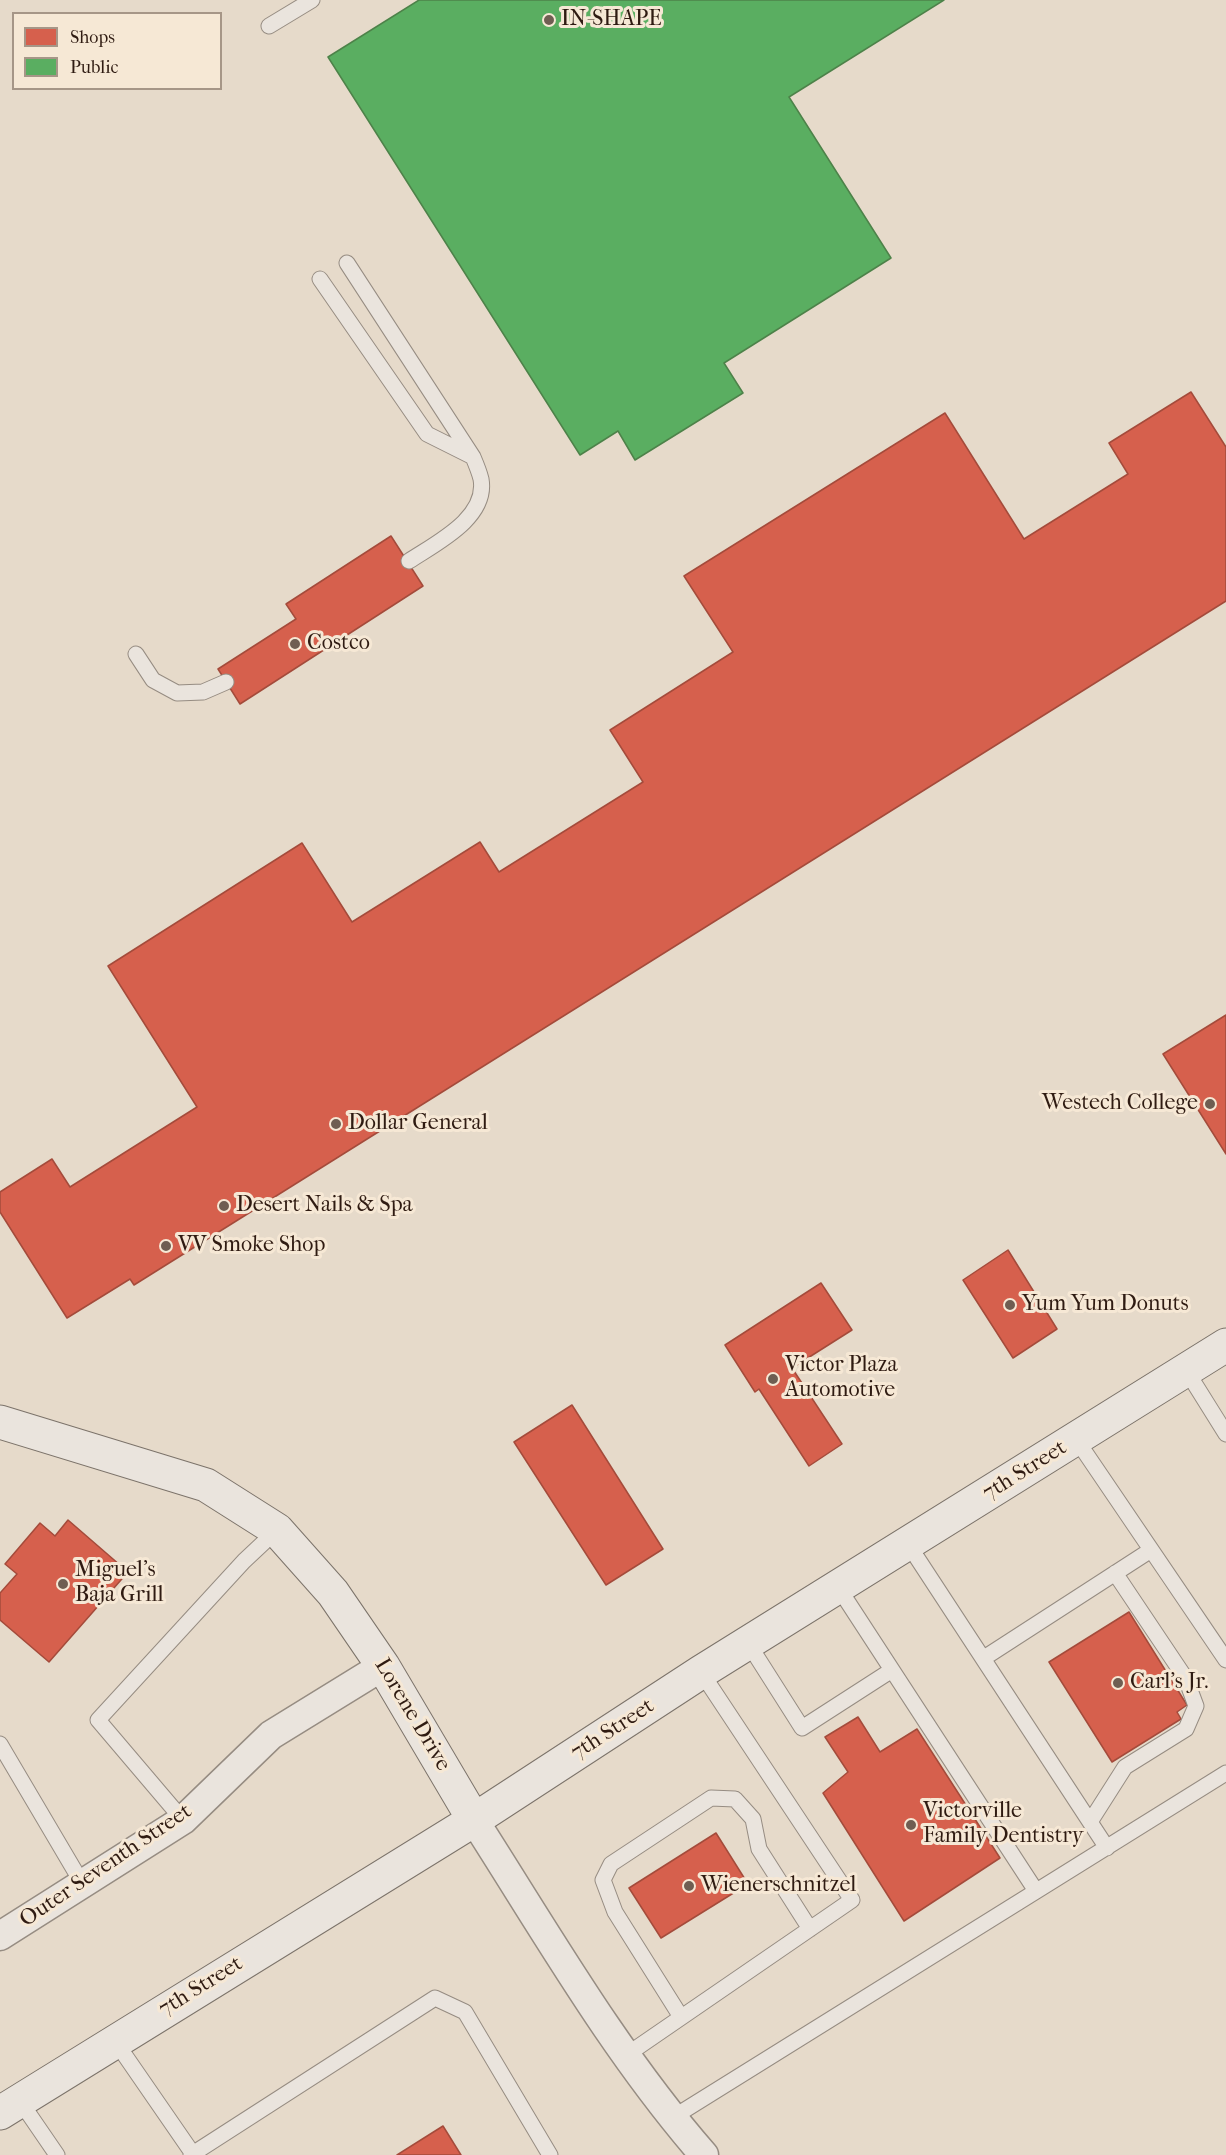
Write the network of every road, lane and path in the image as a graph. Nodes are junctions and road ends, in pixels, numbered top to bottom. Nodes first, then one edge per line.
1 (312, 0) edge
2 (269, 26) dead end
3 (347, 263) dead end
4 (320, 279) dead end
5 (473, 457) junction
6 (409, 561) dead end
7 (136, 654) dead end
8 (226, 682) dead end
9 (1226, 1345) edge
10 (1186, 1370) junction
11 (0, 1422) edge
12 (1226, 1434) edge
13 (1076, 1439) junction
14 (278, 1530) junction
15 (908, 1544) junction
16 (1151, 1550) junction
17 (1115, 1573) junction
18 (838, 1587) junction
19 (748, 1642) junction
20 (984, 1658) junction
21 (1226, 1660) edge
22 (383, 1665) junction
23 (892, 1670) junction
24 (701, 1672) junction
25 (0, 1743) edge
26 (1226, 1773) edge
27 (183, 1820) junction
28 (474, 1820) junction
29 (1090, 1821) junction
30 (1107, 1848) junction
31 (82, 1883) junction
32 (1036, 1891) junction
33 (810, 1929) junction
34 (0, 1936) edge
35 (681, 2017) junction
36 (115, 2041) junction
37 (625, 2056) junction
38 (10, 2107) edge
39 (672, 2118) junction
40 (192, 2154) edge
41 (57, 2155) edge
42 (550, 2155) edge
43 (704, 2155) edge

1 - 2 lane
3 - 5 lane
4 - 5 lane
5 - 6 lane
7 - 8 lane
9 - 10 main road, 7th Street
10 - 12 lane
10 - 13 main road, 7th Street
11 - 14 main road, Lorene Drive
13 - 15 main road, 7th Street
13 - 16 lane
14 - 22 main road, Lorene Drive
14 - 27 lane
15 - 18 main road, 7th Street
15 - 20 lane
16 - 17 lane
16 - 21 lane
17 - 20 lane
17 - 29 lane
18 - 19 main road, 7th Street
18 - 23 lane
19 - 23 lane
19 - 24 main road, 7th Street
20 - 29 lane
22 - 27 street, Outer Seventh Street
22 - 28 main road, Lorene Drive
23 - 32 lane
24 - 28 main road, 7th Street
24 - 33 lane
25 - 31 lane
26 - 30 lane
27 - 31 street, Outer Seventh Street
28 - 36 main road, 7th Street
28 - 37 street, Lorene Drive
29 - 30 lane
30 - 32 lane
31 - 34 street, Outer Seventh Street
32 - 39 lane
33 - 35 lane
33 - 35 lane
35 - 37 lane
36 - 38 main road, 7th Street
36 - 40 lane
37 - 39 street, Lorene Drive
38 - 41 lane
39 - 43 street, Lorene Drive
40 - 42 lane

